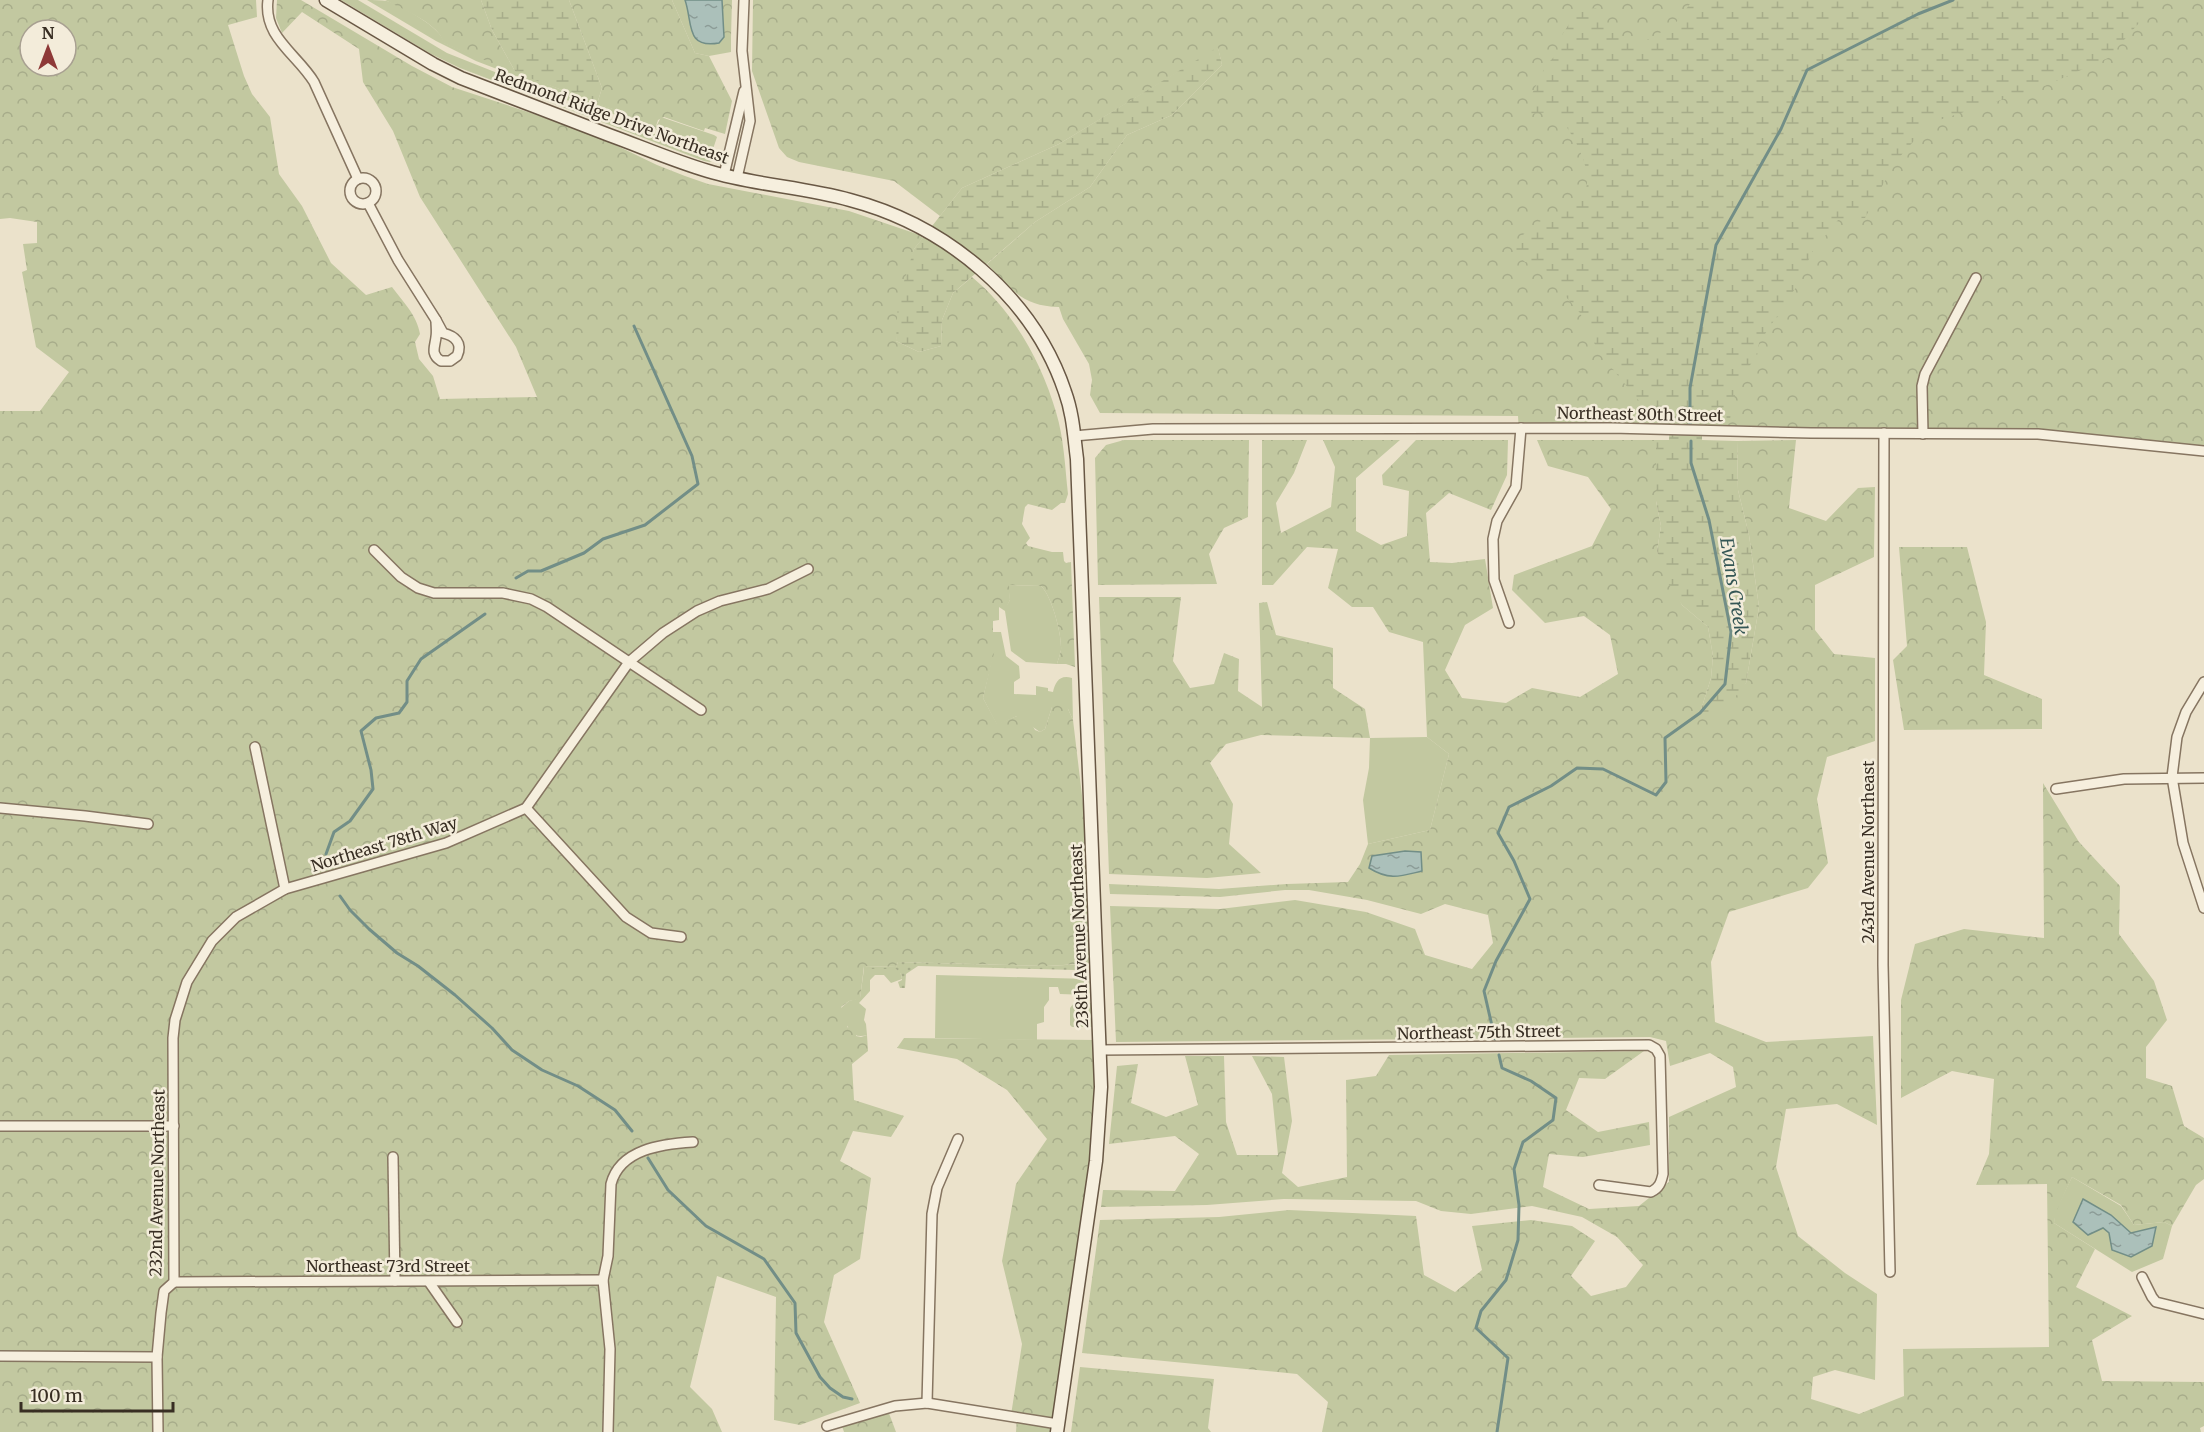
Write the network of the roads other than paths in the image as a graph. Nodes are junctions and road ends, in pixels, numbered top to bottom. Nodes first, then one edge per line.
1 (268, 0) edge
2 (326, 0) edge
3 (744, 0) edge
4 (745, 89) junction
5 (724, 175) junction
6 (737, 178) junction
7 (358, 179) junction
8 (368, 203) junction
9 (1976, 278) dead end
10 (436, 320) dead end
11 (1521, 428) junction
12 (1884, 433) junction
13 (1923, 434) junction
14 (1074, 436) junction
15 (2204, 451) edge
16 (374, 550) dead end
17 (808, 569) dead end
18 (1509, 623) dead end
19 (629, 662) junction
20 (2204, 682) edge
21 (701, 710) dead end
22 (255, 747) dead end
23 (2172, 777) junction
24 (2204, 778) edge
25 (2056, 789) dead end
26 (0, 808) edge
27 (526, 808) junction
28 (148, 824) dead end
29 (285, 889) junction
30 (2204, 908) edge
31 (681, 937) dead end
32 (173, 1038) joint
33 (1099, 1050) junction
34 (0, 1126) edge
35 (174, 1126) junction
36 (958, 1139) dead end
37 (693, 1142) dead end
38 (393, 1157) dead end
39 (1599, 1185) dead end
40 (1890, 1272) dead end
41 (2142, 1277) dead end
42 (603, 1280) junction
43 (395, 1281) junction
44 (174, 1282) junction
45 (429, 1282) junction
46 (2204, 1314) edge
47 (457, 1322) dead end
48 (0, 1356) edge
49 (157, 1357) junction
50 (927, 1403) junction
51 (826, 1426) dead end
52 (1057, 1428) edge
53 (158, 1432) edge
54 (608, 1432) edge

1 - 7 street
2 - 5 street, Redmond Ridge Drive Northeast
3 - 4 street
4 - 5 street
4 - 6 street
5 - 6 street, Redmond Ridge Drive Northeast
6 - 14 street, Redmond Ridge Drive Northeast
7 - 8 street
7 - 8 street
8 - 10 street
9 - 13 street
11 - 12 street, Northeast 80th Street
11 - 14 street, Northeast 80th Street
11 - 18 street
12 - 13 street, Northeast 80th Street
12 - 40 street, 243rd Avenue Northeast
13 - 15 street, Northeast 80th Street
14 - 33 street, 238th Avenue Northeast
16 - 19 street
17 - 19 street
19 - 21 street
19 - 27 street
20 - 23 street
22 - 29 street
23 - 24 street
23 - 25 street
23 - 30 street
26 - 28 street
27 - 29 street, Northeast 78th Way
27 - 31 street
29 - 32 street, Northeast 78th Way
32 - 35 street, 232nd Avenue Northeast
33 - 39 street, Northeast 75th Street
33 - 52 street, 238th Avenue Northeast
34 - 35 street
35 - 44 street, 232nd Avenue Northeast
36 - 50 street
37 - 42 street
38 - 43 street
41 - 46 street
42 - 45 street, Northeast 73rd Street
42 - 54 street
43 - 44 street, Northeast 73rd Street
43 - 45 street, Northeast 73rd Street
44 - 49 street, 232nd Avenue Northeast
45 - 47 street
48 - 49 street
49 - 53 street, 232nd Avenue Northeast
50 - 51 street
50 - 52 street

